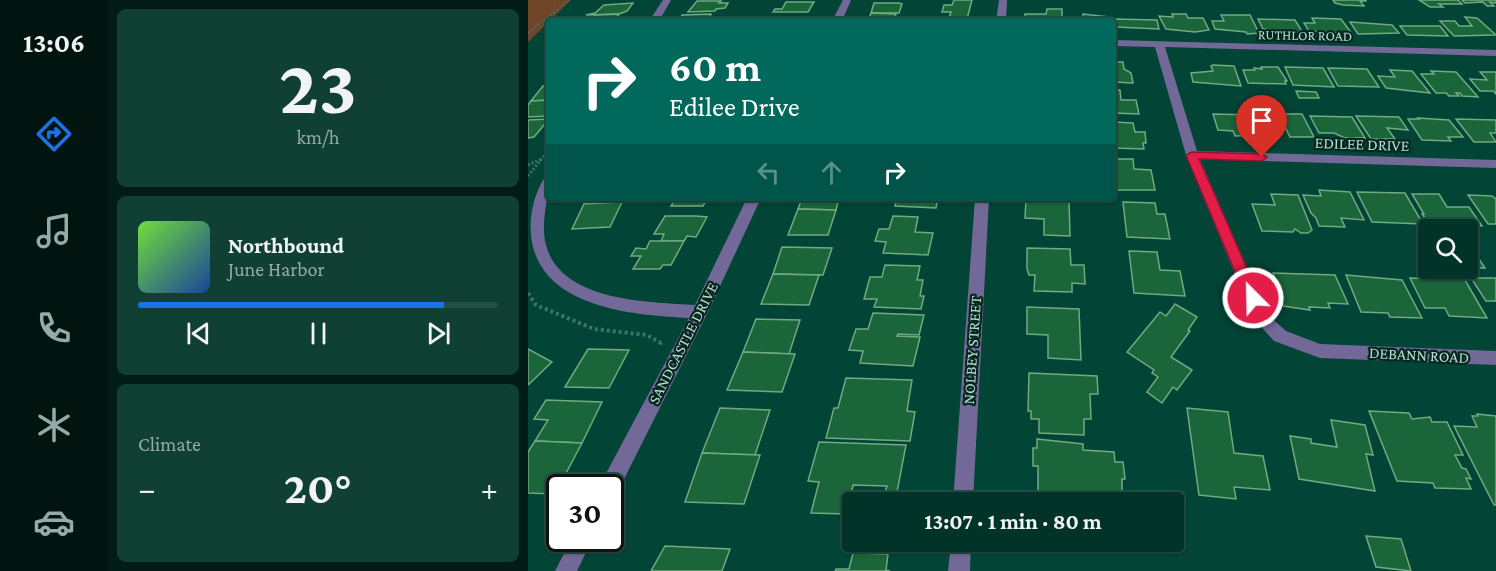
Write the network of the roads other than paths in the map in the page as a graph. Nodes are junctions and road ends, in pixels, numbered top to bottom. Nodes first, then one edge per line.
1 (668, 0) edge
2 (847, 0) edge
3 (1003, 0) edge
4 (656, 18) edge
5 (838, 18) edge
6 (1001, 18) edge
7 (1116, 44) edge
8 (1159, 45) junction
9 (1496, 53) edge
10 (1192, 155) junction
11 (1496, 164) edge
12 (546, 188) edge
13 (753, 201) edge
14 (982, 201) edge
15 (700, 312) junction
16 (1496, 358) edge
17 (616, 474) edge
18 (964, 492) edge
19 (576, 552) edge
20 (960, 552) edge
21 (566, 571) edge
22 (959, 571) edge

1 - 4 street
2 - 5 street
3 - 6 street
7 - 8 street, RUTHLOR ROAD
8 - 9 street, RUTHLOR ROAD
8 - 10 street, DEBANN ROAD
10 - 11 street, EDILEE DRIVE
10 - 16 street, DEBANN ROAD
12 - 15 street
13 - 15 street, SANDCASTLE DRIVE
14 - 18 street, NOLBEY STREET
15 - 17 street, SANDCASTLE DRIVE
19 - 21 street
20 - 22 street

